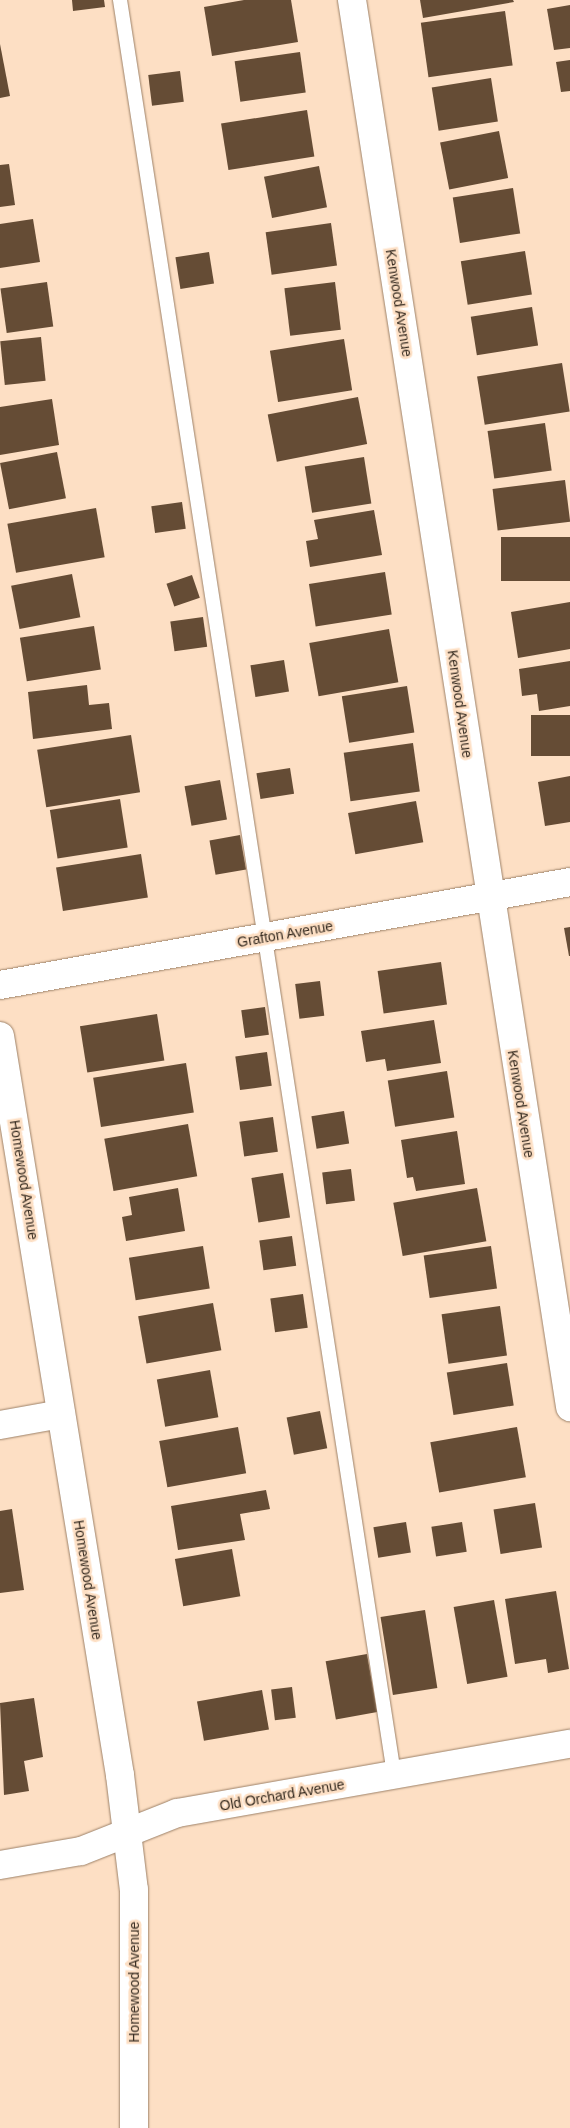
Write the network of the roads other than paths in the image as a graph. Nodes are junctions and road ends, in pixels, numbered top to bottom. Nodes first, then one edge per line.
1 (120, 0) edge
2 (352, 0) edge
3 (570, 882) edge
4 (488, 896) junction
5 (268, 937) junction
6 (0, 985) edge
7 (0, 1036) edge
8 (570, 1407) edge
9 (61, 1414) junction
10 (0, 1425) edge
11 (570, 1744) edge
12 (394, 1775) junction
13 (127, 1833) junction
14 (0, 1865) edge
15 (134, 2128) edge

1 - 5 lane
2 - 4 street, Kenwood Avenue
3 - 4 street, Grafton Avenue
4 - 5 street, Grafton Avenue
4 - 8 street, Kenwood Avenue
5 - 6 street, Grafton Avenue
5 - 12 lane
7 - 9 street, Homewood Avenue
9 - 10 street
9 - 13 street, Homewood Avenue
11 - 12 street, Old Orchard Avenue
12 - 13 street, Old Orchard Avenue
13 - 14 street, Old Orchard Avenue
13 - 15 street, Homewood Avenue

